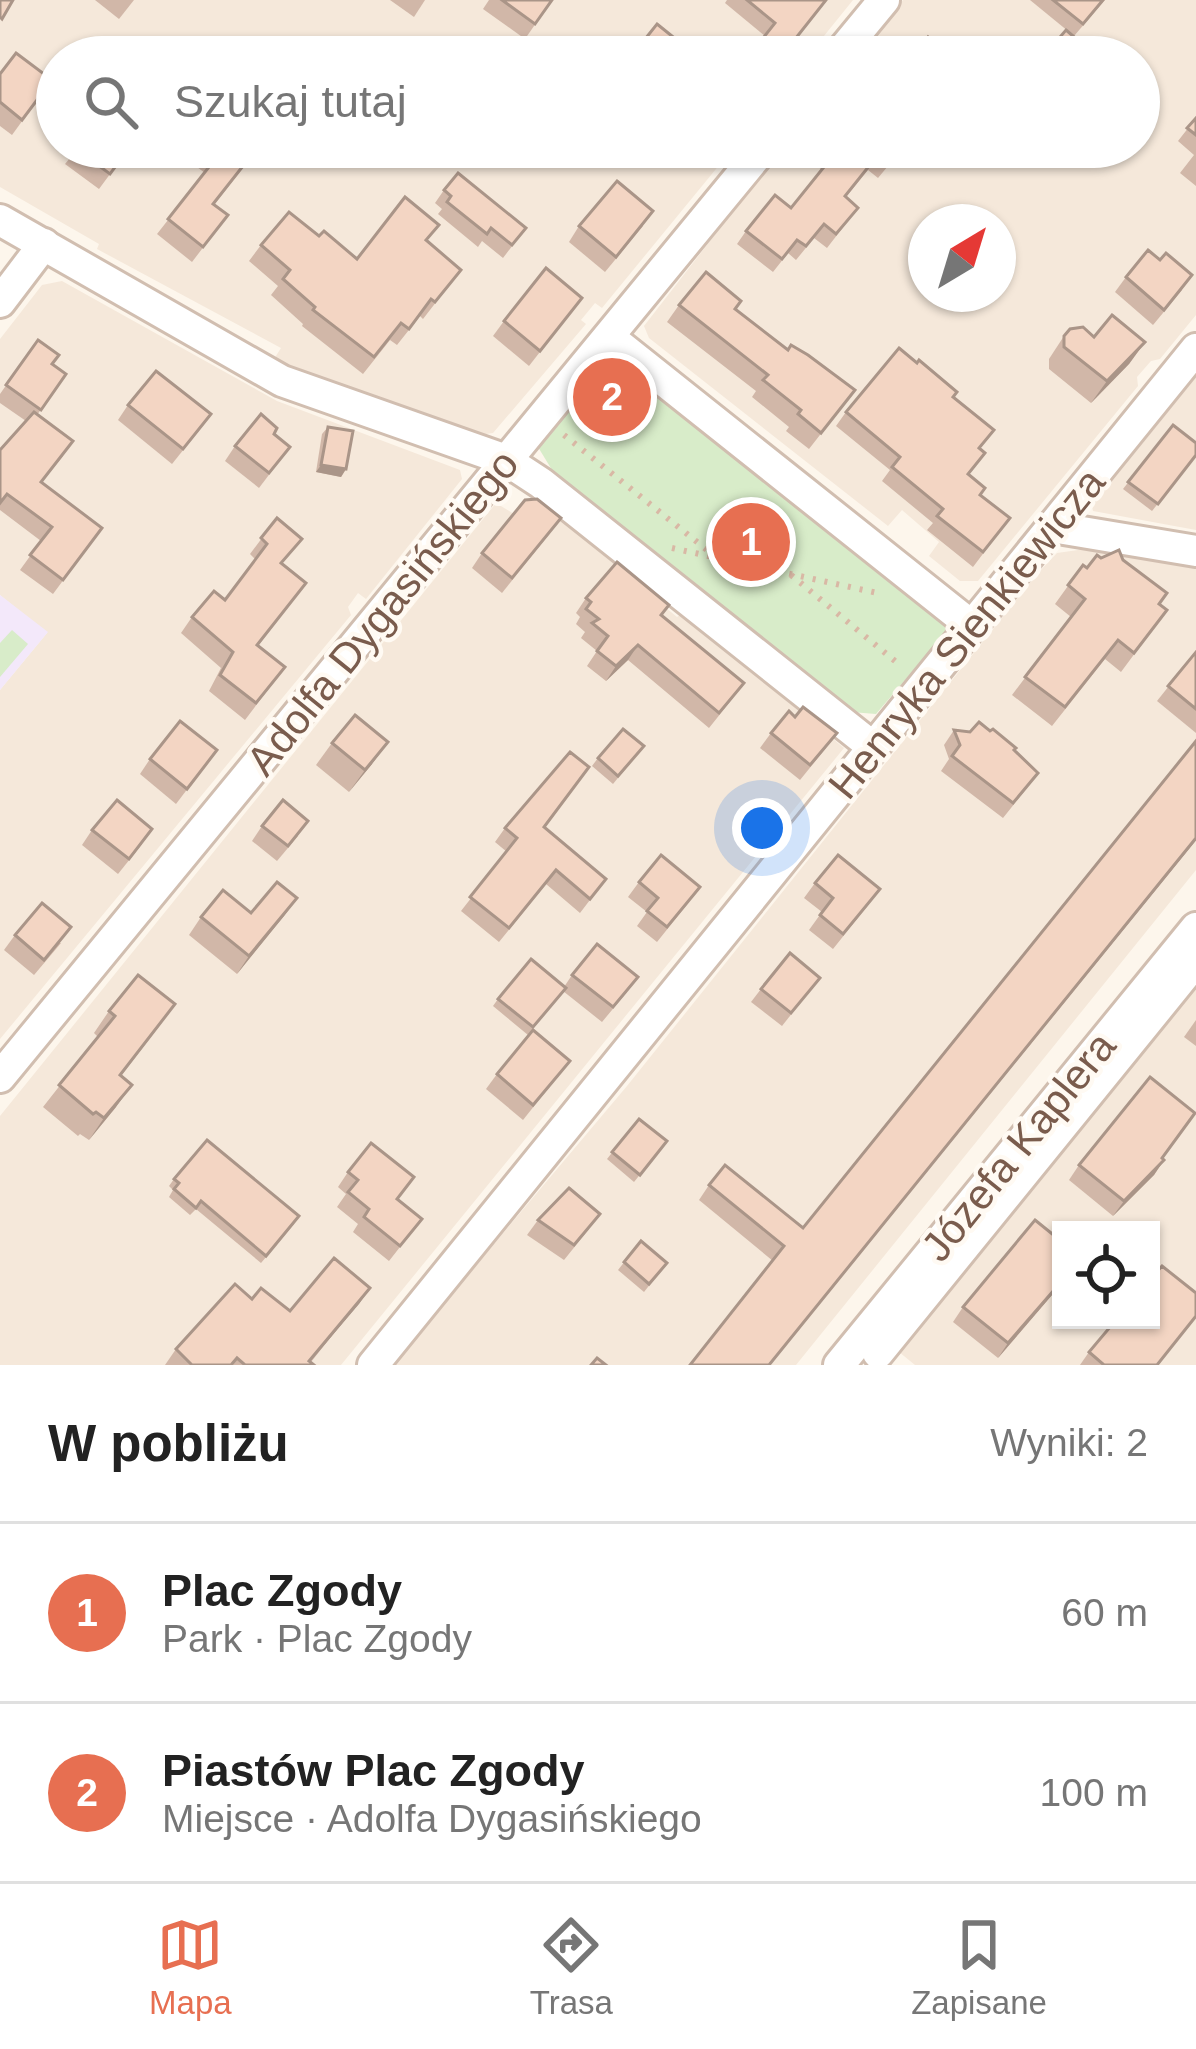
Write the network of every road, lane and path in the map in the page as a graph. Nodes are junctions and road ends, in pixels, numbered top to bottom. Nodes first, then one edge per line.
1 (884, 0) edge
2 (854, 36) edge
3 (747, 168) edge
4 (0, 220) edge
5 (44, 244) junction
6 (0, 302) edge
7 (609, 338) junction
8 (1196, 349) edge
9 (542, 417) junction
10 (506, 460) junction
11 (1052, 527) junction
12 (671, 548) dead end
13 (1196, 551) edge
14 (716, 557) junction
15 (788, 573) junction
16 (891, 596) dead end
17 (972, 626) junction
18 (925, 684) junction
19 (873, 747) junction
20 (1196, 928) edge
21 (1196, 961) edge
22 (0, 1077) edge
23 (878, 1353) dead end
24 (373, 1365) edge
25 (839, 1365) edge

1 - 2 street
3 - 7 street, Adolfa Dygasińskiego
4 - 5 street
5 - 6 street
5 - 10 street
7 - 9 street, Adolfa Dygasińskiego
7 - 17 street
8 - 11 street, Henryka Sienkiewicza
9 - 10 street, Adolfa Dygasińskiego
9 - 14 path
10 - 19 street
10 - 22 street, Adolfa Dygasińskiego
11 - 13 street
11 - 17 street, Henryka Sienkiewicza
12 - 14 path
14 - 15 path
15 - 16 path
15 - 18 path
17 - 18 street, Henryka Sienkiewicza
18 - 19 street, Henryka Sienkiewicza
19 - 24 street, Henryka Sienkiewicza
20 - 25 street, Józefa Kaplera
21 - 23 street, Józefa Kaplera

